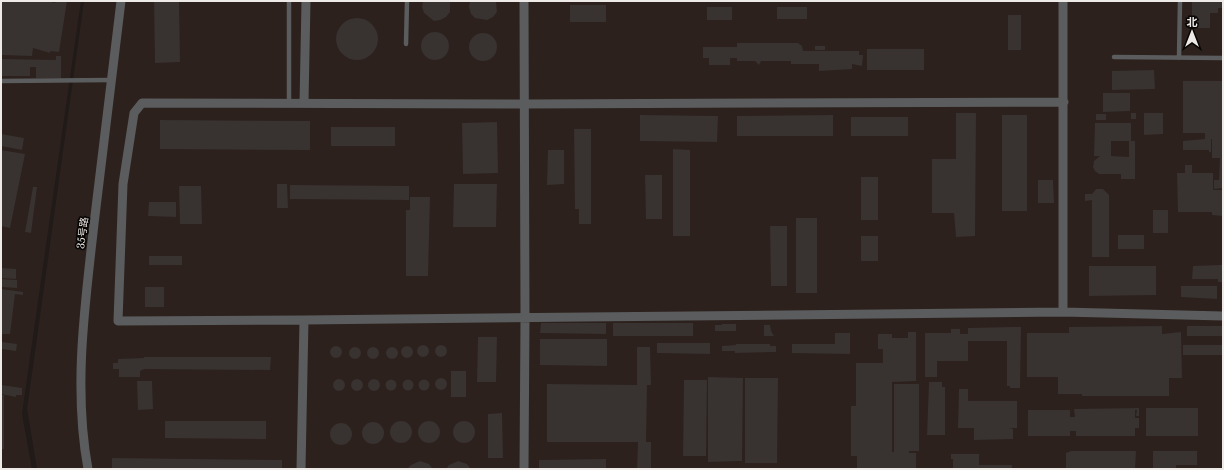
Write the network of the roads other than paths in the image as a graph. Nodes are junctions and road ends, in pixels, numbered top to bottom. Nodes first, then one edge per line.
1 (121, 1) edge
2 (289, 1) edge
3 (306, 1) edge
4 (406, 1) edge
5 (524, 1) edge
6 (1063, 1) edge
7 (1180, 1) edge
8 (406, 44) dead end
9 (1114, 57) dead end
10 (1179, 58) junction
11 (1223, 58) edge
12 (111, 80) junction
13 (1, 81) edge
14 (1064, 102) junction
15 (289, 103) junction
16 (304, 104) junction
17 (524, 104) junction
18 (1063, 312) junction
19 (1223, 316) edge
20 (525, 318) junction
21 (304, 320) junction
22 (88, 469) edge
23 (301, 469) edge
24 (524, 469) edge

1 - 12 street, 35号路
2 - 15 lane
3 - 16 street
4 - 8 lane
5 - 17 street
6 - 14 street
7 - 10 lane
9 - 10 lane
10 - 11 lane
12 - 13 lane
12 - 22 street, 35号路
14 - 17 street
14 - 18 street
15 - 16 street
15 - 21 street
16 - 17 street
17 - 20 street
18 - 19 street
18 - 20 street
20 - 21 street
20 - 24 street
21 - 23 street

